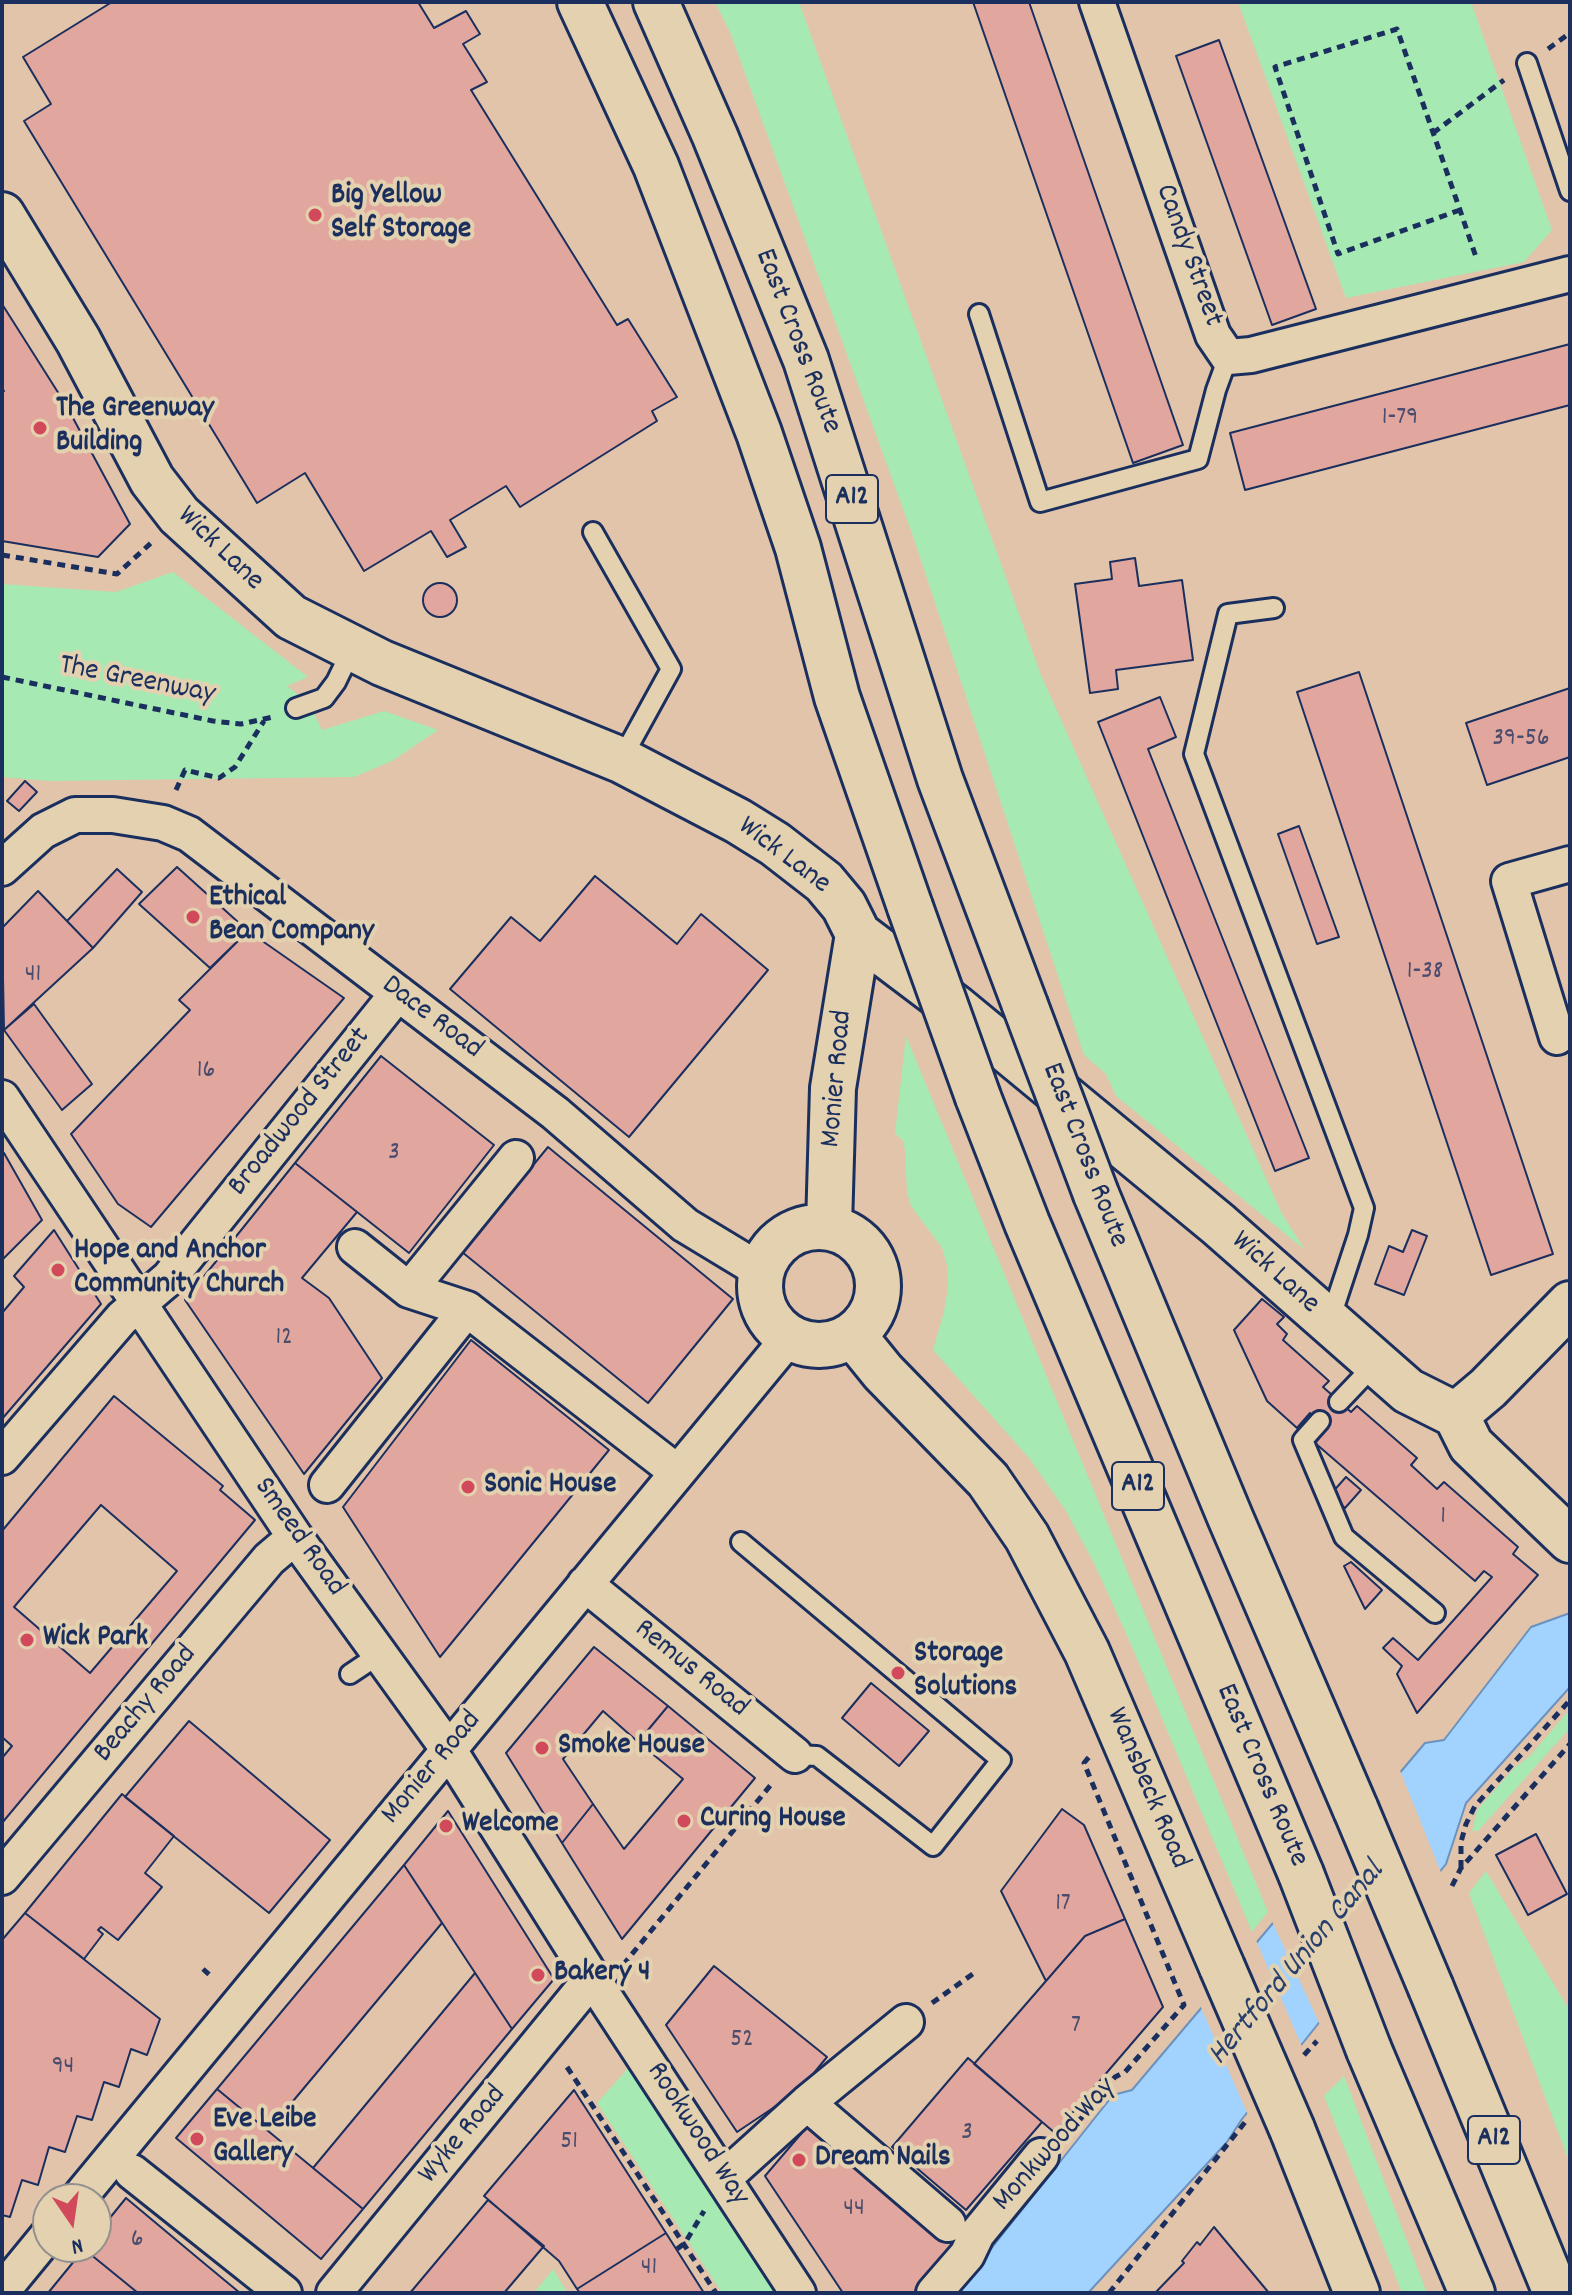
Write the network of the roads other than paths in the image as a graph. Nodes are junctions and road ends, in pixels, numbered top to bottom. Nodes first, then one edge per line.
1 (580, 2) edge
2 (656, 2) edge
3 (1097, 2) edge
4 (1527, 63) road end
5 (1570, 191) edge
6 (2, 215) edge
7 (1570, 274) edge
8 (979, 314) dead end
9 (1228, 357) junction
10 (593, 532) dead end
11 (1274, 608) dead end
12 (352, 649) junction
13 (296, 708) dead end
14 (621, 760) junction
15 (1570, 864) edge
16 (2, 868) edge
17 (858, 934) junction
18 (398, 993) junction
19 (1557, 1037) dead end
20 (2, 1098) edge
21 (516, 1158) dead end
22 (829, 1226) junction
23 (355, 1247) dead end
24 (761, 1271) junction
25 (409, 1290) junction
26 (140, 1303) junction
27 (1570, 1304) edge
28 (467, 1309) junction
29 (1329, 1323) junction
30 (853, 1335) junction
31 (788, 1339) junction
32 (1376, 1363) junction
33 (1339, 1402) dead end
34 (1456, 1415) junction
35 (1320, 1421) dead end
36 (2, 1457) edge
37 (677, 1472) junction
38 (327, 1485) dead end
39 (295, 1537) junction
40 (1570, 1540) edge
41 (741, 1542) dead end
42 (585, 1584) junction
43 (1435, 1613) dead end
44 (380, 1654) junction
45 (350, 1674) dead end
46 (449, 1750) junction
47 (795, 1755) joint
48 (7, 1862) edge
49 (597, 1985) junction
50 (906, 2022) road end
51 (807, 2103) junction
52 (1041, 2156) road end
53 (132, 2172) dead end
54 (91, 2183) edge
55 (731, 2189) junction
56 (948, 2224) dead end
57 (32, 2254) edge
58 (2, 2291) edge
59 (284, 2293) edge
60 (334, 2293) edge
61 (798, 2293) edge
62 (934, 2293) edge
63 (1357, 2293) edge
64 (1472, 2293) edge
65 (1556, 2293) edge

1 - 64 main road, East Cross Route / A12, bridge
2 - 65 main road, East Cross Route / A12, bridge
3 - 9 street, Candy Street
4 - 5 lane
6 - 12 main road, Wick Lane
7 - 9 street, Candy Street
8 - 9 lane
10 - 14 lane
11 - 29 lane
12 - 13 lane
12 - 14 main road, Wick Lane
14 - 17 main road, Wick Lane
15 - 19 street
16 - 18 street, Dace Road
17 - 22 main road, Monier Road
17 - 29 main road, Wick Lane
18 - 24 street, Dace Road
18 - 26 street, Broadwood Street
20 - 26 street, Smeed Road
21 - 25 street
22 - 24 main road
22 - 30 main road
23 - 25 street
24 - 31 main road
25 - 28 street
26 - 36 street, Broadwood Street
26 - 39 street, Smeed Road
27 - 34 main road
28 - 37 street
28 - 38 street
29 - 32 main road, Wick Lane
30 - 31 main road
30 - 63 main road, Wansbeck Road, bridge
31 - 37 street, Monier Road
32 - 33 lane
32 - 34 main road, Wick Lane
34 - 40 main road
35 - 43 lane
37 - 42 street, Monier Road
39 - 44 street, Smeed Road
39 - 48 street, Beachy Road
41 - 47 lane
42 - 46 street, Monier Road
42 - 47 street, Remus Road
44 - 45 lane
44 - 46 street, Smeed Road
46 - 49 street, Smeed Road
46 - 54 street, Monier Road
49 - 55 street, Rookwood Way
49 - 60 street, Wyke Road
50 - 51 street
51 - 55 street
51 - 56 street
52 - 62 street, Monkwood Way
53 - 59 street
55 - 61 street, Rookwood Way
57 - 58 street

